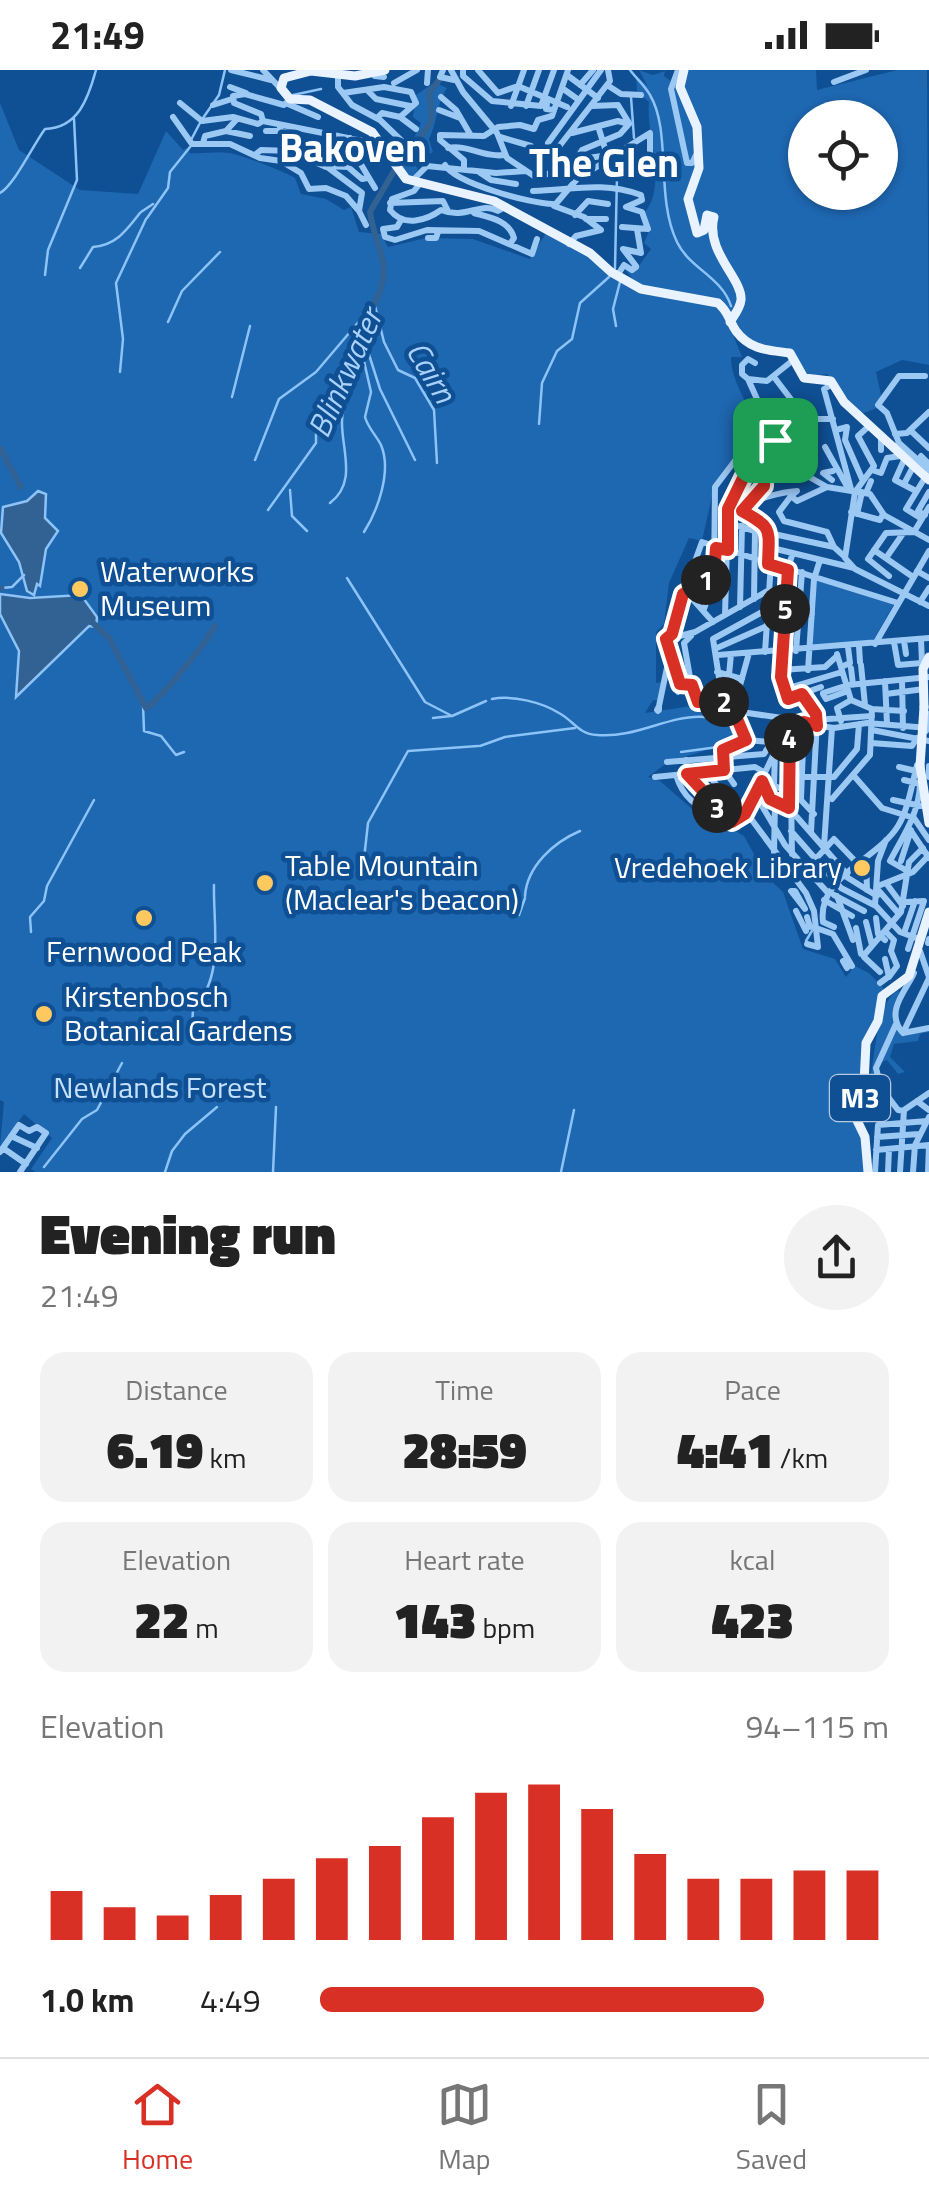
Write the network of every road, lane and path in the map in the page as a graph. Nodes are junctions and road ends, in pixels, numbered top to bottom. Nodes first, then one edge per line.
1 (231, 70) edge
2 (262, 70) edge
3 (417, 70) edge
4 (428, 70) edge
5 (443, 70) edge
6 (451, 70) edge
7 (462, 70) edge
8 (476, 70) edge
9 (524, 70) edge
10 (539, 70) edge
11 (554, 70) edge
12 (600, 70) edge
13 (681, 70) edge
14 (866, 70) edge
15 (294, 72) edge
16 (375, 73) edge
17 (567, 73) edge
18 (338, 78) dead end
19 (271, 80) junction
20 (454, 80) junction
21 (470, 82) junction
22 (834, 82) dead end
23 (426, 83) dead end
24 (607, 85) junction
25 (394, 86) junction
26 (518, 86) junction
27 (583, 87) junction
28 (230, 88) dead end
29 (562, 88) junction
30 (282, 90) junction
31 (368, 90) junction
32 (531, 90) junction
33 (343, 93) junction
34 (245, 94) junction
35 (544, 95) junction
36 (640, 95) dead end
37 (441, 97) dead end
38 (598, 98) junction
39 (232, 100) junction
40 (557, 101) junction
41 (180, 102) dead end
42 (288, 102) junction
43 (214, 105) dead end
44 (410, 106) junction
45 (511, 106) junction
46 (526, 106) junction
47 (592, 106) junction
48 (547, 107) junction
49 (568, 107) dead end
50 (440, 112) dead end
51 (172, 116) dead end
52 (318, 117) dead end
53 (400, 117) junction
54 (377, 118) junction
55 (548, 118) junction
56 (462, 119) junction
57 (236, 120) junction
58 (263, 121) junction
59 (627, 123) junction
60 (598, 126) junction
61 (280, 128) junction
62 (494, 128) junction
63 (416, 129) dead end
64 (576, 130) junction
65 (226, 131) junction
66 (266, 131) dead end
67 (470, 134) junction
68 (250, 136) dead end
69 (350, 138) junction
70 (499, 138) junction
71 (603, 141) junction
72 (202, 143) junction
73 (548, 143) dead end
74 (322, 146) dead end
75 (531, 146) dead end
76 (338, 148) junction
77 (448, 148) junction
78 (381, 149) junction
79 (699, 150) junction
80 (256, 154) junction
81 (505, 155) junction
82 (577, 156) junction
83 (610, 158) junction
84 (316, 161) junction
85 (553, 163) junction
86 (445, 165) junction
87 (326, 167) junction
88 (464, 168) junction
89 (526, 170) junction
90 (479, 171) junction
91 (551, 172) junction
92 (368, 178) junction
93 (577, 179) junction
94 (417, 181) junction
95 (516, 184) dead end
96 (375, 188) dead end
97 (572, 190) junction
98 (533, 191) dead end
99 (390, 203) junction
100 (553, 204) junction
101 (608, 204) dead end
102 (432, 206) dead end
103 (505, 207) junction
104 (448, 209) junction
105 (359, 212) junction
106 (474, 213) junction
107 (575, 215) junction
108 (434, 217) junction
109 (586, 218) junction
110 (606, 219) dead end
111 (401, 220) junction
112 (366, 225) dead end
113 (622, 227) dead end
114 (637, 229) junction
115 (440, 232) junction
116 (428, 238) dead end
117 (537, 239) dead end
118 (573, 242) junction
119 (510, 244) junction
120 (618, 276) junction
121 (731, 323) junction
122 (792, 361) dead end
123 (755, 364) dead end
124 (925, 376) dead end
125 (774, 377) junction
126 (748, 379) junction
127 (828, 384) junction
128 (798, 409) junction
129 (929, 412) edge
130 (776, 417) dead end
131 (832, 418) junction
132 (868, 426) junction
133 (770, 428) junction
134 (798, 430) dead end
135 (910, 430) junction
136 (750, 432) dead end
137 (929, 434) edge
138 (836, 437) junction
139 (775, 440) junction
140 (922, 442) junction
141 (825, 447) dead end
142 (896, 447) junction
143 (929, 448) edge
144 (845, 449) junction
145 (881, 450) dead end
146 (921, 456) dead end
147 (737, 458) dead end
148 (788, 465) dead end
149 (913, 467) junction
150 (872, 470) junction
151 (928, 472) edge
152 (867, 481) junction
153 (904, 484) junction
154 (827, 487) junction
155 (857, 491) junction
156 (916, 491) junction
157 (929, 492) edge
158 (792, 496) junction
159 (756, 500) junction
160 (860, 502) junction
161 (878, 505) junction
162 (854, 513) junction
163 (883, 514) junction
164 (912, 514) junction
165 (925, 514) edge
166 (728, 523) junction
167 (742, 526) junction
168 (904, 530) junction
169 (914, 532) junction
170 (769, 533) junction
171 (929, 540) edge
172 (768, 547) junction
173 (834, 547) junction
174 (874, 550) junction
175 (727, 551) junction
176 (929, 551) edge
177 (792, 553) junction
178 (845, 557) junction
179 (886, 558) junction
180 (820, 560) junction
181 (926, 561) edge
182 (769, 563) junction
183 (897, 566) junction
184 (852, 567) junction
185 (803, 573) junction
186 (915, 574) junction
187 (714, 575) junction
188 (890, 576) junction
189 (929, 578) edge
190 (844, 584) junction
191 (884, 584) junction
192 (928, 590) edge
193 (683, 591) junction
194 (767, 592) junction
195 (904, 594) junction
196 (878, 596) junction
197 (754, 598) junction
198 (920, 602) junction
199 (898, 603) junction
200 (929, 606) edge
201 (740, 607) junction
202 (704, 609) junction
203 (768, 611) junction
204 (785, 612) junction
205 (799, 613) junction
206 (812, 614) junction
207 (720, 618) junction
208 (742, 623) junction
209 (767, 626) junction
210 (690, 633) junction
211 (721, 634) junction
212 (749, 635) junction
213 (669, 637) junction
214 (925, 639) edge
215 (904, 641) junction
216 (894, 642) junction
217 (875, 644) junction
218 (859, 646) junction
219 (848, 647) junction
220 (716, 648) junction
221 (809, 651) junction
222 (766, 652) junction
223 (782, 652) junction
224 (796, 652) junction
225 (836, 652) junction
226 (670, 654) junction
227 (732, 654) junction
228 (748, 654) junction
229 (906, 654) dead end
230 (906, 665) junction
231 (925, 667) edge
232 (851, 668) dead end
233 (781, 670) junction
234 (808, 670) junction
235 (841, 670) junction
236 (729, 675) junction
237 (718, 676) junction
238 (742, 680) junction
239 (897, 680) junction
240 (803, 683) junction
241 (691, 684) junction
242 (751, 684) dead end
243 (863, 684) junction
244 (849, 687) junction
245 (785, 689) junction
246 (822, 690) junction
247 (804, 693) junction
248 (895, 693) junction
249 (735, 700) junction
250 (851, 700) junction
251 (926, 702) edge
252 (706, 703) junction
253 (722, 703) junction
254 (658, 706) dead end
255 (888, 710) junction
256 (734, 711) junction
257 (904, 711) junction
258 (828, 719) dead end
259 (844, 719) junction
260 (871, 720) junction
261 (802, 724) junction
262 (887, 724) junction
263 (903, 726) junction
264 (926, 727) edge
265 (817, 728) junction
266 (832, 728) junction
267 (859, 728) junction
268 (787, 730) junction
269 (902, 736) junction
270 (746, 740) junction
271 (773, 740) junction
272 (923, 740) edge
273 (871, 743) junction
274 (722, 754) junction
275 (774, 754) junction
276 (789, 758) junction
277 (803, 759) junction
278 (686, 760) junction
279 (667, 762) dead end
280 (899, 766) dead end
281 (725, 772) junction
282 (921, 772) edge
283 (707, 774) junction
284 (760, 774) junction
285 (687, 776) junction
286 (854, 776) junction
287 (655, 777) dead end
288 (676, 777) junction
289 (802, 777) junction
290 (816, 778) junction
291 (831, 778) junction
292 (734, 784) dead end
293 (774, 785) junction
294 (665, 786) dead end
295 (897, 790) dead end
296 (788, 792) junction
297 (755, 793) junction
298 (909, 793) junction
299 (816, 799) junction
300 (801, 800) junction
301 (831, 800) junction
302 (893, 800) dead end
303 (775, 802) junction
304 (906, 804) junction
305 (718, 808) junction
306 (789, 808) junction
307 (926, 811) edge
308 (746, 812) junction
309 (814, 814) junction
310 (903, 814) junction
311 (914, 818) junction
312 (910, 829) junction
313 (776, 832) junction
314 (810, 832) junction
315 (792, 834) junction
316 (886, 838) junction
317 (929, 840) edge
318 (824, 848) junction
319 (922, 848) junction
320 (791, 851) junction
321 (774, 854) junction
322 (866, 857) junction
323 (928, 858) edge
324 (816, 859) junction
325 (907, 859) junction
326 (858, 864) junction
327 (803, 873) junction
328 (910, 873) junction
329 (846, 875) junction
330 (894, 880) junction
331 (839, 886) junction
332 (880, 889) junction
333 (866, 890) junction
334 (825, 901) junction
335 (905, 901) junction
336 (920, 901) junction
337 (875, 906) junction
338 (839, 908) junction
339 (796, 911) dead end
340 (864, 912) dead end
341 (899, 914) junction
342 (852, 916) dead end
343 (807, 918) dead end
344 (842, 918) junction
345 (876, 918) dead end
346 (929, 918) edge
347 (866, 922) dead end
348 (892, 922) junction
349 (814, 926) junction
350 (834, 927) dead end
351 (856, 928) dead end
352 (904, 933) junction
353 (886, 938) junction
354 (922, 939) edge
355 (853, 940) dead end
356 (908, 950) dead end
357 (920, 950) junction
358 (865, 953) junction
359 (847, 964) dead end
360 (880, 972) dead end
361 (929, 977) edge
362 (880, 983) dead end
363 (902, 989) junction
364 (884, 1002) junction
365 (896, 1024) junction
366 (929, 1028) edge
367 (903, 1032) junction
368 (882, 1089) junction
369 (929, 1093) edge
370 (917, 1101) junction
371 (864, 1108) dead end
372 (904, 1110) junction
373 (919, 1110) dead end
374 (929, 1116) edge
375 (903, 1123) junction
376 (921, 1134) junction
377 (902, 1135) junction
378 (11, 1136) junction
379 (877, 1137) junction
380 (929, 1145) edge
381 (915, 1146) junction
382 (37, 1148) junction
383 (902, 1148) junction
384 (889, 1149) junction
385 (1, 1150) edge
386 (876, 1150) junction
387 (929, 1156) edge
388 (26, 1164) junction
389 (928, 1168) edge
390 (914, 1169) edge
391 (20, 1172) edge
392 (871, 1172) edge
393 (888, 1172) edge
394 (900, 1172) edge

1 - 19 street
2 - 19 street
3 - 25 street
4 - 23 street
5 - 20 street
6 - 20 street
7 - 21 street
8 - 21 street
8 - 26 street
9 - 26 street
10 - 32 street
11 - 35 street
12 - 24 street
12 - 27 street
13 - 79 main road
13 - 79 street
14 - 22 street
15 - 16 main road
15 - 30 main road
16 - 25 street
17 - 27 street
17 - 29 street
18 - 33 street
19 - 30 street
20 - 62 street
21 - 45 street
24 - 36 street
24 - 38 street
25 - 31 street
25 - 44 street
26 - 32 street
26 - 45 street
27 - 29 street
27 - 38 street
27 - 73 street
28 - 34 street
29 - 40 street
30 - 42 main road
31 - 33 street
31 - 44 street
32 - 35 street
32 - 46 street
33 - 54 street
34 - 39 street
34 - 42 street
35 - 40 street
35 - 48 street
37 - 56 street
38 - 47 street
39 - 43 street
39 - 58 street
40 - 48 street
40 - 49 street
41 - 57 street
42 - 52 street
42 - 78 main road
44 - 53 street
45 - 46 street
46 - 48 street
47 - 59 street
47 - 64 street
48 - 55 street
48 - 55 street
50 - 56 street
51 - 72 street
53 - 54 street
53 - 63 street
54 - 78 street
55 - 62 street
56 - 67 street
57 - 58 street
57 - 65 street
58 - 61 street
59 - 60 street
59 - 71 street
60 - 64 street
60 - 71 street
61 - 66 street
61 - 69 street
61 - 84 street
62 - 67 street
62 - 70 street
64 - 85 street
65 - 68 street
65 - 72 street
67 - 77 street
69 - 76 street
69 - 78 street
70 - 75 street
70 - 81 street
71 - 82 street
71 - 83 street
72 - 80 street
74 - 76 street
76 - 92 street
77 - 81 street
77 - 88 street
78 - 94 main road
79 - 121 main road
80 - 84 street
80 - 105 street
81 - 89 street
82 - 83 street
82 - 85 street
83 - 83 street
83 - 93 street
84 - 87 street
85 - 91 street
86 - 88 street
86 - 94 street
86 - 100 street
87 - 92 street
87 - 105 street
88 - 90 street
89 - 90 street
89 - 91 street
90 - 95 street
91 - 93 street
92 - 96 street
93 - 97 street
94 - 99 street
94 - 103 main road
97 - 98 street
97 - 100 street
97 - 114 street
99 - 104 street
99 - 111 street
100 - 107 street
101 - 107 street
102 - 104 street
103 - 106 street
103 - 118 main road
104 - 106 street
104 - 108 street
105 - 112 street
106 - 119 street
107 - 109 street
108 - 111 street
108 - 115 street
109 - 110 street
109 - 118 street
111 - 115 street
113 - 114 street
114 - 120 street
115 - 116 street
115 - 119 street
117 - 119 street
118 - 120 main road
120 - 121 main road
121 - 127 main road
122 - 125 street
123 - 126 street
124 - 142 street
125 - 126 street
125 - 128 street
126 - 133 street
127 - 131 street
127 - 132 main road
128 - 131 street
128 - 134 street
129 - 135 street
130 - 133 street
131 - 138 street
132 - 142 main road
132 - 150 street
133 - 136 street
133 - 139 street
135 - 140 street
135 - 142 street
137 - 140 street
138 - 144 street
138 - 144 street
139 - 159 street
139 - 166 street
140 - 143 street
141 - 155 street
142 - 145 street
142 - 149 main road
142 - 150 street
142 - 151 street
142 - 153 street
144 - 152 street
144 - 155 street
146 - 151 street
147 - 175 street
148 - 154 street
149 - 151 main road
149 - 153 street
150 - 152 street
151 - 156 street
152 - 155 street
153 - 156 street
154 - 155 street
154 - 158 street
155 - 160 street
155 - 161 street
155 - 162 street
156 - 164 street
157 - 165 street
158 - 159 street
158 - 173 street
159 - 170 street
160 - 161 street
160 - 162 street
161 - 163 street
162 - 163 street
162 - 178 street
163 - 168 street
164 - 165 street
164 - 168 street
165 - 169 street
166 - 167 street
166 - 175 street
167 - 175 street
167 - 175 street
168 - 169 street
168 - 174 street
168 - 179 street
169 - 171 street
170 - 172 street
170 - 173 street
172 - 177 street
172 - 182 street
173 - 178 street
174 - 179 street
174 - 188 street
175 - 182 street
175 - 187 street
175 - 193 street
175 - 197 street
175 - 201 street
175 - 207 street
176 - 181 street
177 - 180 street
177 - 185 street
178 - 184 street
179 - 183 street
180 - 184 street
180 - 185 street
181 - 186 street
182 - 185 street
182 - 194 street
183 - 186 street
183 - 188 street
184 - 190 street
184 - 191 street
185 - 190 street
185 - 204 street
185 - 205 street
185 - 206 street
186 - 189 street
186 - 195 street
187 - 193 street
187 - 202 street
188 - 191 street
190 - 196 street
191 - 195 street
191 - 196 street
192 - 198 street
193 - 202 street
193 - 213 street
194 - 197 street
194 - 203 street
195 - 198 street
195 - 199 street
196 - 199 street
197 - 201 street
198 - 200 street
199 - 217 street
201 - 207 street
202 - 207 street
203 - 204 street
203 - 208 street
203 - 209 street
204 - 205 street
204 - 223 street
205 - 206 street
205 - 224 street
206 - 221 street
207 - 210 street
207 - 211 street
208 - 211 street
208 - 212 street
209 - 212 street
209 - 222 street
210 - 213 street
210 - 241 street
211 - 220 street
212 - 220 street
213 - 226 street
214 - 215 street
214 - 231 street
215 - 216 street
215 - 229 street
216 - 217 street
216 - 230 street
217 - 218 street
218 - 219 street
218 - 243 street
219 - 225 street
219 - 235 street
220 - 227 street
220 - 237 street
221 - 224 street
221 - 225 street
221 - 234 street
222 - 223 street
222 - 228 street
223 - 224 street
223 - 233 street
225 - 234 street
225 - 235 street
226 - 241 street
226 - 254 street
227 - 228 street
227 - 236 street
228 - 238 street
230 - 231 street
230 - 239 street
231 - 239 street
231 - 251 main road
232 - 244 street
233 - 234 street
233 - 245 street
235 - 244 street
235 - 246 street
236 - 237 street
236 - 238 street
237 - 252 street
237 - 253 street
238 - 242 street
238 - 249 street
239 - 243 street
239 - 248 street
239 - 248 street
240 - 245 street
240 - 246 street
240 - 247 street
241 - 252 street
243 - 244 street
243 - 260 street
244 - 246 street
244 - 250 street
245 - 247 street
246 - 247 street
247 - 265 street
248 - 251 street
248 - 255 street
248 - 257 street
249 - 253 street
249 - 256 street
250 - 259 street
250 - 260 street
251 - 264 street
251 - 282 main road, bridge
252 - 253 street
255 - 257 street
255 - 260 street
255 - 262 street
256 - 261 street
256 - 270 street
257 - 263 street
258 - 259 street
259 - 260 street
259 - 266 street
259 - 267 street
260 - 262 street
260 - 267 street
260 - 269 street
260 - 273 street
261 - 265 street
261 - 268 street
261 - 277 street
262 - 263 street
263 - 264 street
263 - 269 street
264 - 272 street
265 - 266 street
265 - 290 street
266 - 291 street
267 - 291 street
268 - 271 street
268 - 275 street
268 - 276 street
269 - 272 street
270 - 271 street
270 - 274 street
271 - 274 street
272 - 273 street
272 - 282 street
273 - 286 street
274 - 278 street
274 - 281 street
275 - 284 street
275 - 293 street
276 - 277 street
276 - 296 street
277 - 289 street
278 - 279 street
278 - 285 street
280 - 282 street
281 - 283 street
281 - 284 street
281 - 292 street
282 - 298 street
282 - 307 main road
283 - 285 street
283 - 308 street
284 - 293 street
284 - 297 street
284 - 303 street
285 - 288 street
285 - 305 street
286 - 301 street
286 - 310 street
287 - 288 street
288 - 294 street
288 - 305 street
289 - 290 street
289 - 300 street
290 - 291 street
290 - 299 street
291 - 301 street
293 - 296 street
295 - 298 street
296 - 300 street
296 - 306 street
297 - 308 street
297 - 313 street
298 - 304 street
298 - 307 street
299 - 301 street
299 - 309 street
300 - 309 street
301 - 318 street
302 - 304 street
303 - 306 street
303 - 313 street
304 - 307 street
304 - 310 street
305 - 308 street
306 - 314 street
306 - 315 street
307 - 311 street
308 - 321 street
309 - 314 street
310 - 311 street
310 - 316 street
311 - 312 street
311 - 317 street
312 - 319 street
312 - 325 street
312 - 328 street
313 - 320 street
313 - 321 street
314 - 318 street
315 - 320 street
315 - 324 street
316 - 322 street
316 - 332 street
318 - 324 street
318 - 326 street
318 - 329 street
319 - 323 street
319 - 325 street
320 - 327 street
321 - 334 street
322 - 326 street
322 - 333 street
323 - 328 street
324 - 327 street
324 - 331 street
325 - 328 street
326 - 329 street
327 - 334 street
328 - 330 street
328 - 335 street
329 - 331 street
329 - 333 street
330 - 332 street
330 - 335 street
331 - 334 street
331 - 334 street
331 - 337 street
332 - 333 street
332 - 335 street
332 - 337 street
332 - 341 street
334 - 338 street
334 - 340 street
334 - 344 street
334 - 349 street
335 - 336 street
335 - 341 street
336 - 352 street
336 - 354 street
337 - 348 street
338 - 342 street
338 - 344 street
339 - 349 street
341 - 348 street
343 - 349 street
344 - 355 street
345 - 353 street
346 - 354 main road, M3
346 - 357 street
346 - 364 main road, M3
347 - 358 street
348 - 352 street
348 - 353 street
349 - 349 street
349 - 350 street
349 - 359 street
351 - 358 street
352 - 354 street
353 - 358 street
353 - 362 street
354 - 356 street
354 - 392 main road, M3
357 - 361 street
357 - 363 street
358 - 360 street
361 - 367 street
363 - 364 main road
363 - 365 street
364 - 392 main road, M3
365 - 367 street
365 - 368 street
366 - 367 street
368 - 371 street
368 - 372 street
369 - 370 street
370 - 372 street
370 - 374 street
372 - 375 street
373 - 374 street
374 - 375 street
374 - 376 street
375 - 377 street
375 - 379 street
376 - 377 street
376 - 381 street
377 - 379 street
377 - 383 street
378 - 382 street
378 - 382 street
378 - 385 street
379 - 386 street
380 - 381 street
380 - 387 street
381 - 383 street
381 - 390 street
382 - 388 street
383 - 384 street
383 - 394 street
384 - 386 street
384 - 393 street
385 - 388 street
386 - 392 street
387 - 389 street
388 - 391 street
389 - 390 street

